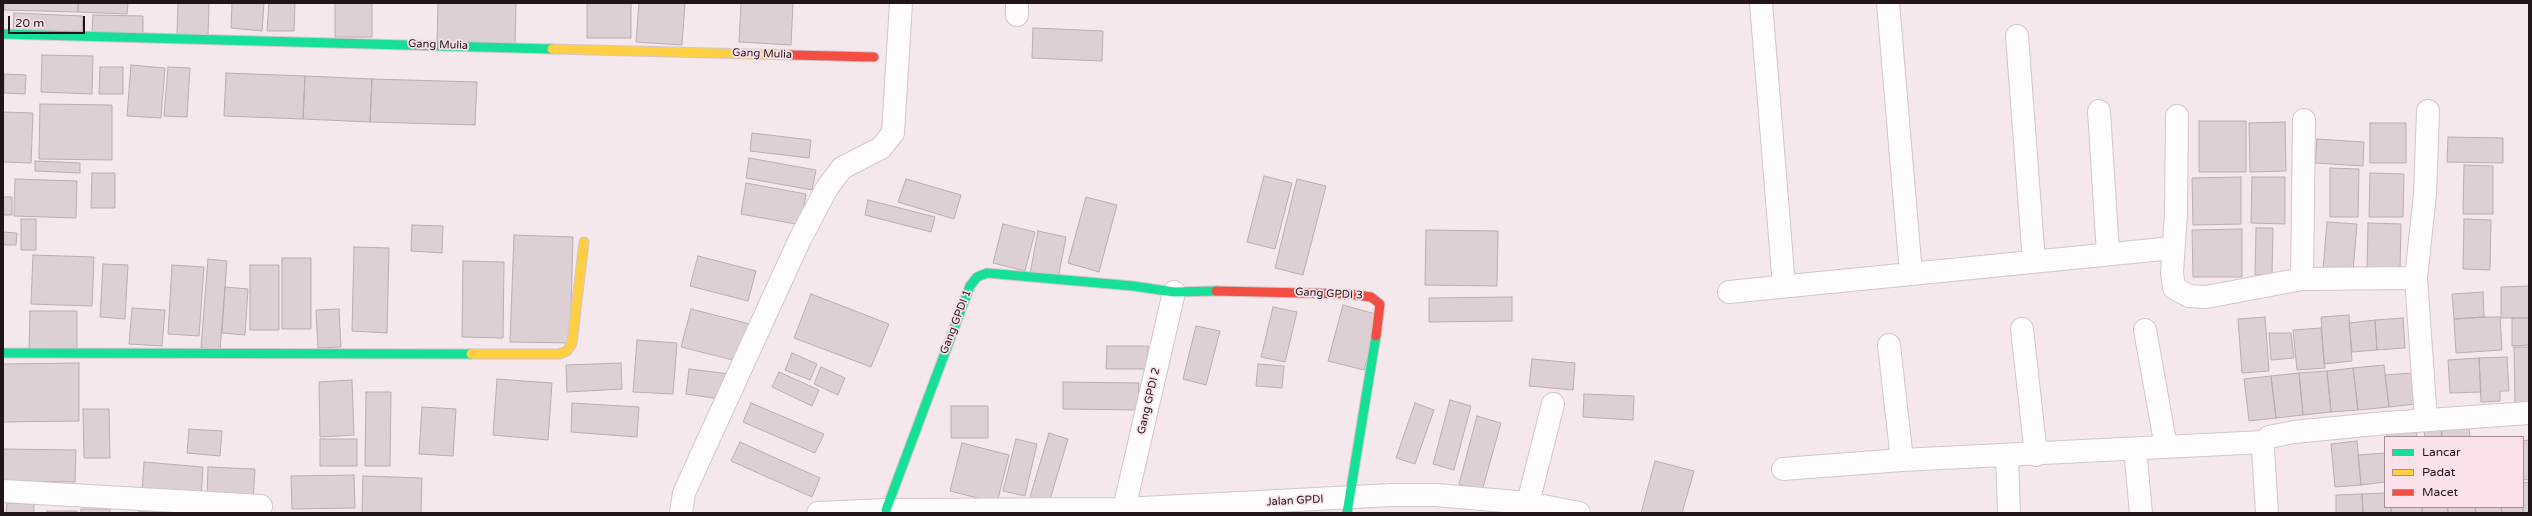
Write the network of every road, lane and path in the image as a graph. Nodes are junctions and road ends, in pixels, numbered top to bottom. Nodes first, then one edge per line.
1 (901, 3) edge
2 (1760, 3) edge
3 (1888, 3) edge
4 (3, 34) edge
5 (2017, 36) dead end
6 (874, 57) dead end
7 (2099, 110) dead end
8 (2428, 111) dead end
9 (2177, 116) dead end
10 (2304, 120) dead end
11 (584, 242) dead end
12 (2173, 248) junction
13 (2108, 254) junction
14 (2034, 262) junction
15 (1911, 274) junction
16 (2416, 278) junction
17 (2302, 279) junction
18 (1784, 286) junction
19 (1174, 292) junction
20 (1729, 292) dead end
21 (2022, 329) dead end
22 (2145, 330) dead end
23 (1889, 345) dead end
24 (3, 353) edge
25 (1553, 404) dead end
26 (2529, 413) edge
27 (2426, 420) junction
28 (2264, 442) junction
29 (2166, 447) junction
30 (2135, 449) junction
31 (2036, 454) junction
32 (2007, 456) junction
33 (1902, 460) junction
34 (1783, 469) dead end
35 (3, 491) edge
36 (1528, 503) junction
37 (261, 506) dead end
38 (1348, 506) edge
39 (1124, 509) junction
40 (886, 510) junction
41 (681, 513) edge
42 (818, 513) edge
43 (826, 513) edge
44 (1579, 513) edge
45 (2009, 513) edge
46 (2141, 513) edge
47 (2266, 513) edge

1 - 41 street
2 - 18 street
3 - 15 street
4 - 6 street, Gang Mulia
5 - 14 street
7 - 13 street
8 - 16 street
9 - 12 street
10 - 17 street
11 - 24 street
12 - 13 street
12 - 17 street
13 - 14 street
14 - 15 street
15 - 18 street
16 - 17 street
16 - 27 street
18 - 20 street
19 - 38 street, Gang GPDI 3
19 - 39 street, Gang GPDI 2
19 - 40 street, Gang GPDI 1
21 - 31 street
22 - 29 street
23 - 33 street
25 - 36 street
26 - 27 street
27 - 28 street
28 - 29 street
28 - 47 street
29 - 30 street
30 - 31 street
30 - 46 street
31 - 32 street
32 - 33 street
32 - 45 street
33 - 34 street
35 - 37 street
36 - 38 street, Jalan GPDI
36 - 44 street, Jalan GPDI
38 - 39 street, Jalan GPDI
39 - 40 street, Jalan GPDI
40 - 43 street, Jalan GPDI
42 - 43 street, Jalan GPDI

